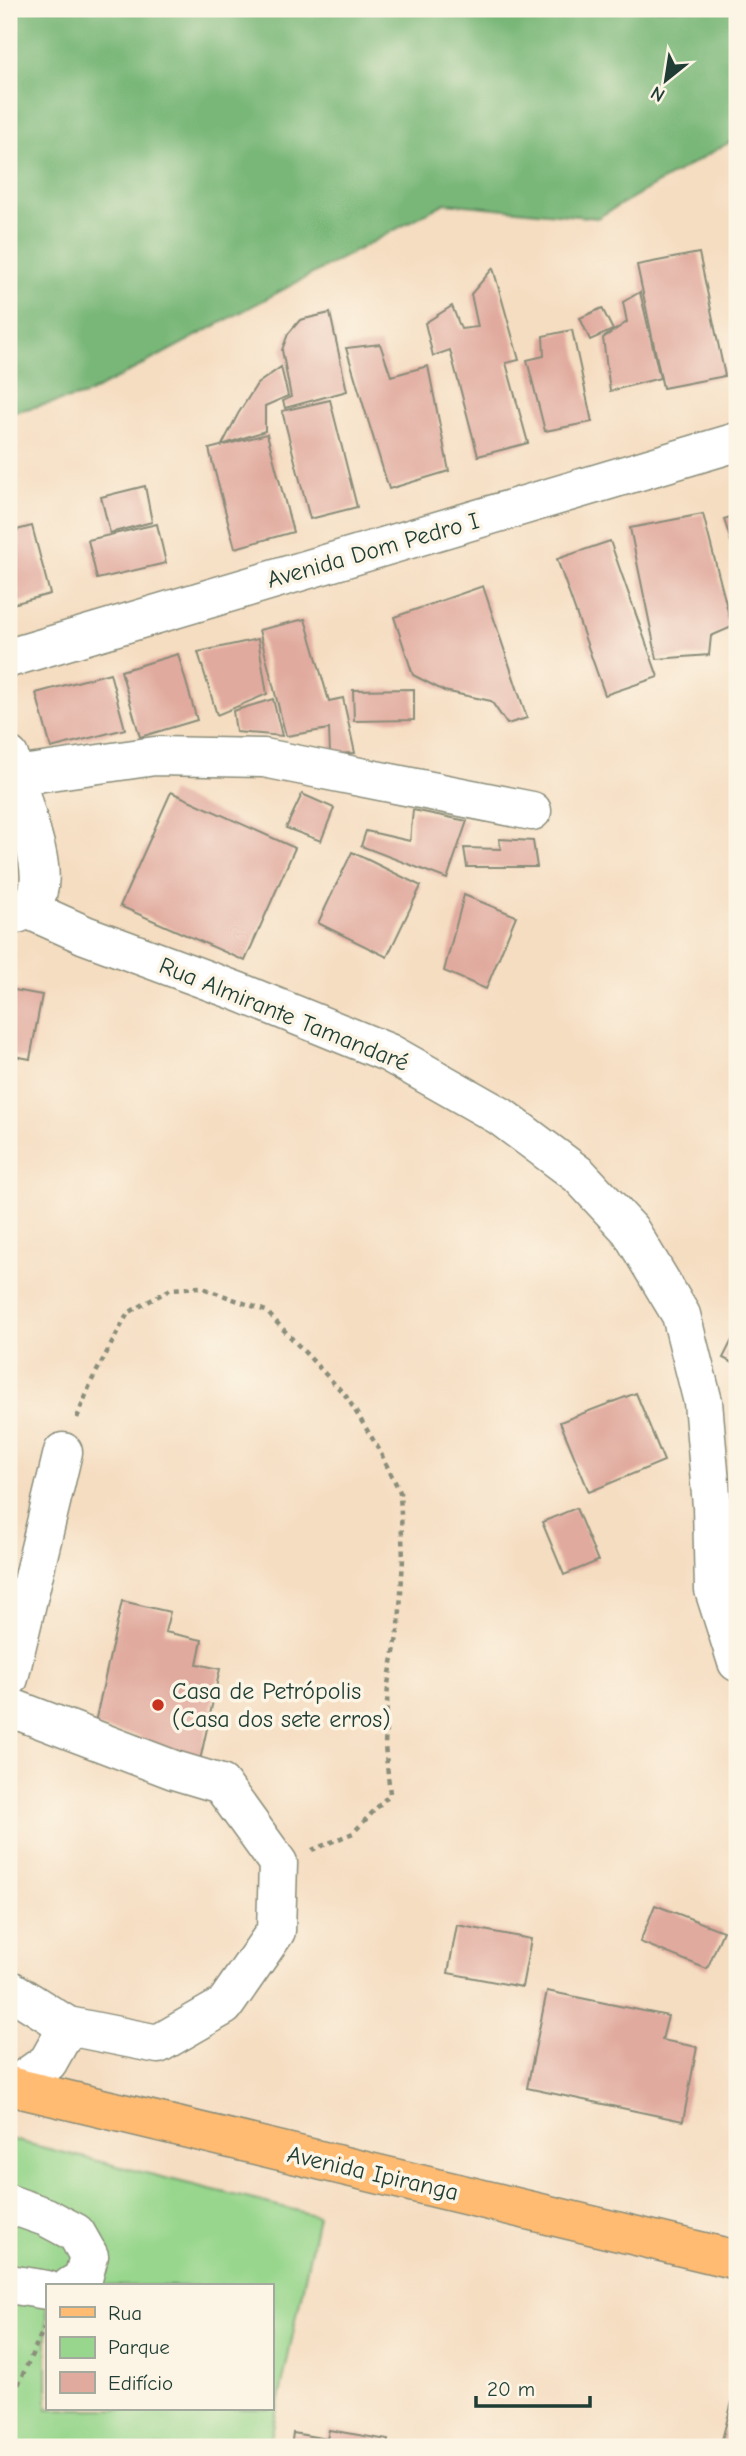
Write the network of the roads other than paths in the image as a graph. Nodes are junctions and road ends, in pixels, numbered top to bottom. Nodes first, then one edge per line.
1 (737, 442) edge
2 (9, 658) edge
3 (12, 766) edge
4 (532, 811) dead end
5 (18, 913) edge
6 (63, 1452) road end
7 (737, 1662) edge
8 (9, 1678) edge
9 (9, 1707) edge
10 (9, 1989) edge
11 (68, 2026) junction
12 (11, 2087) edge
13 (9, 2204) edge
14 (737, 2260) edge
15 (9, 2284) edge
16 (74, 2284) edge
17 (46, 2290) edge

1 - 2 street, Avenida Dom Pedro I
3 - 4 street
3 - 5 street
5 - 7 street, Rua Almirante Tamandaré
6 - 8 street
9 - 11 street
10 - 11 street
11 - 12 street
12 - 14 main road, Avenida Ipiranga
13 - 16 street
15 - 17 street

